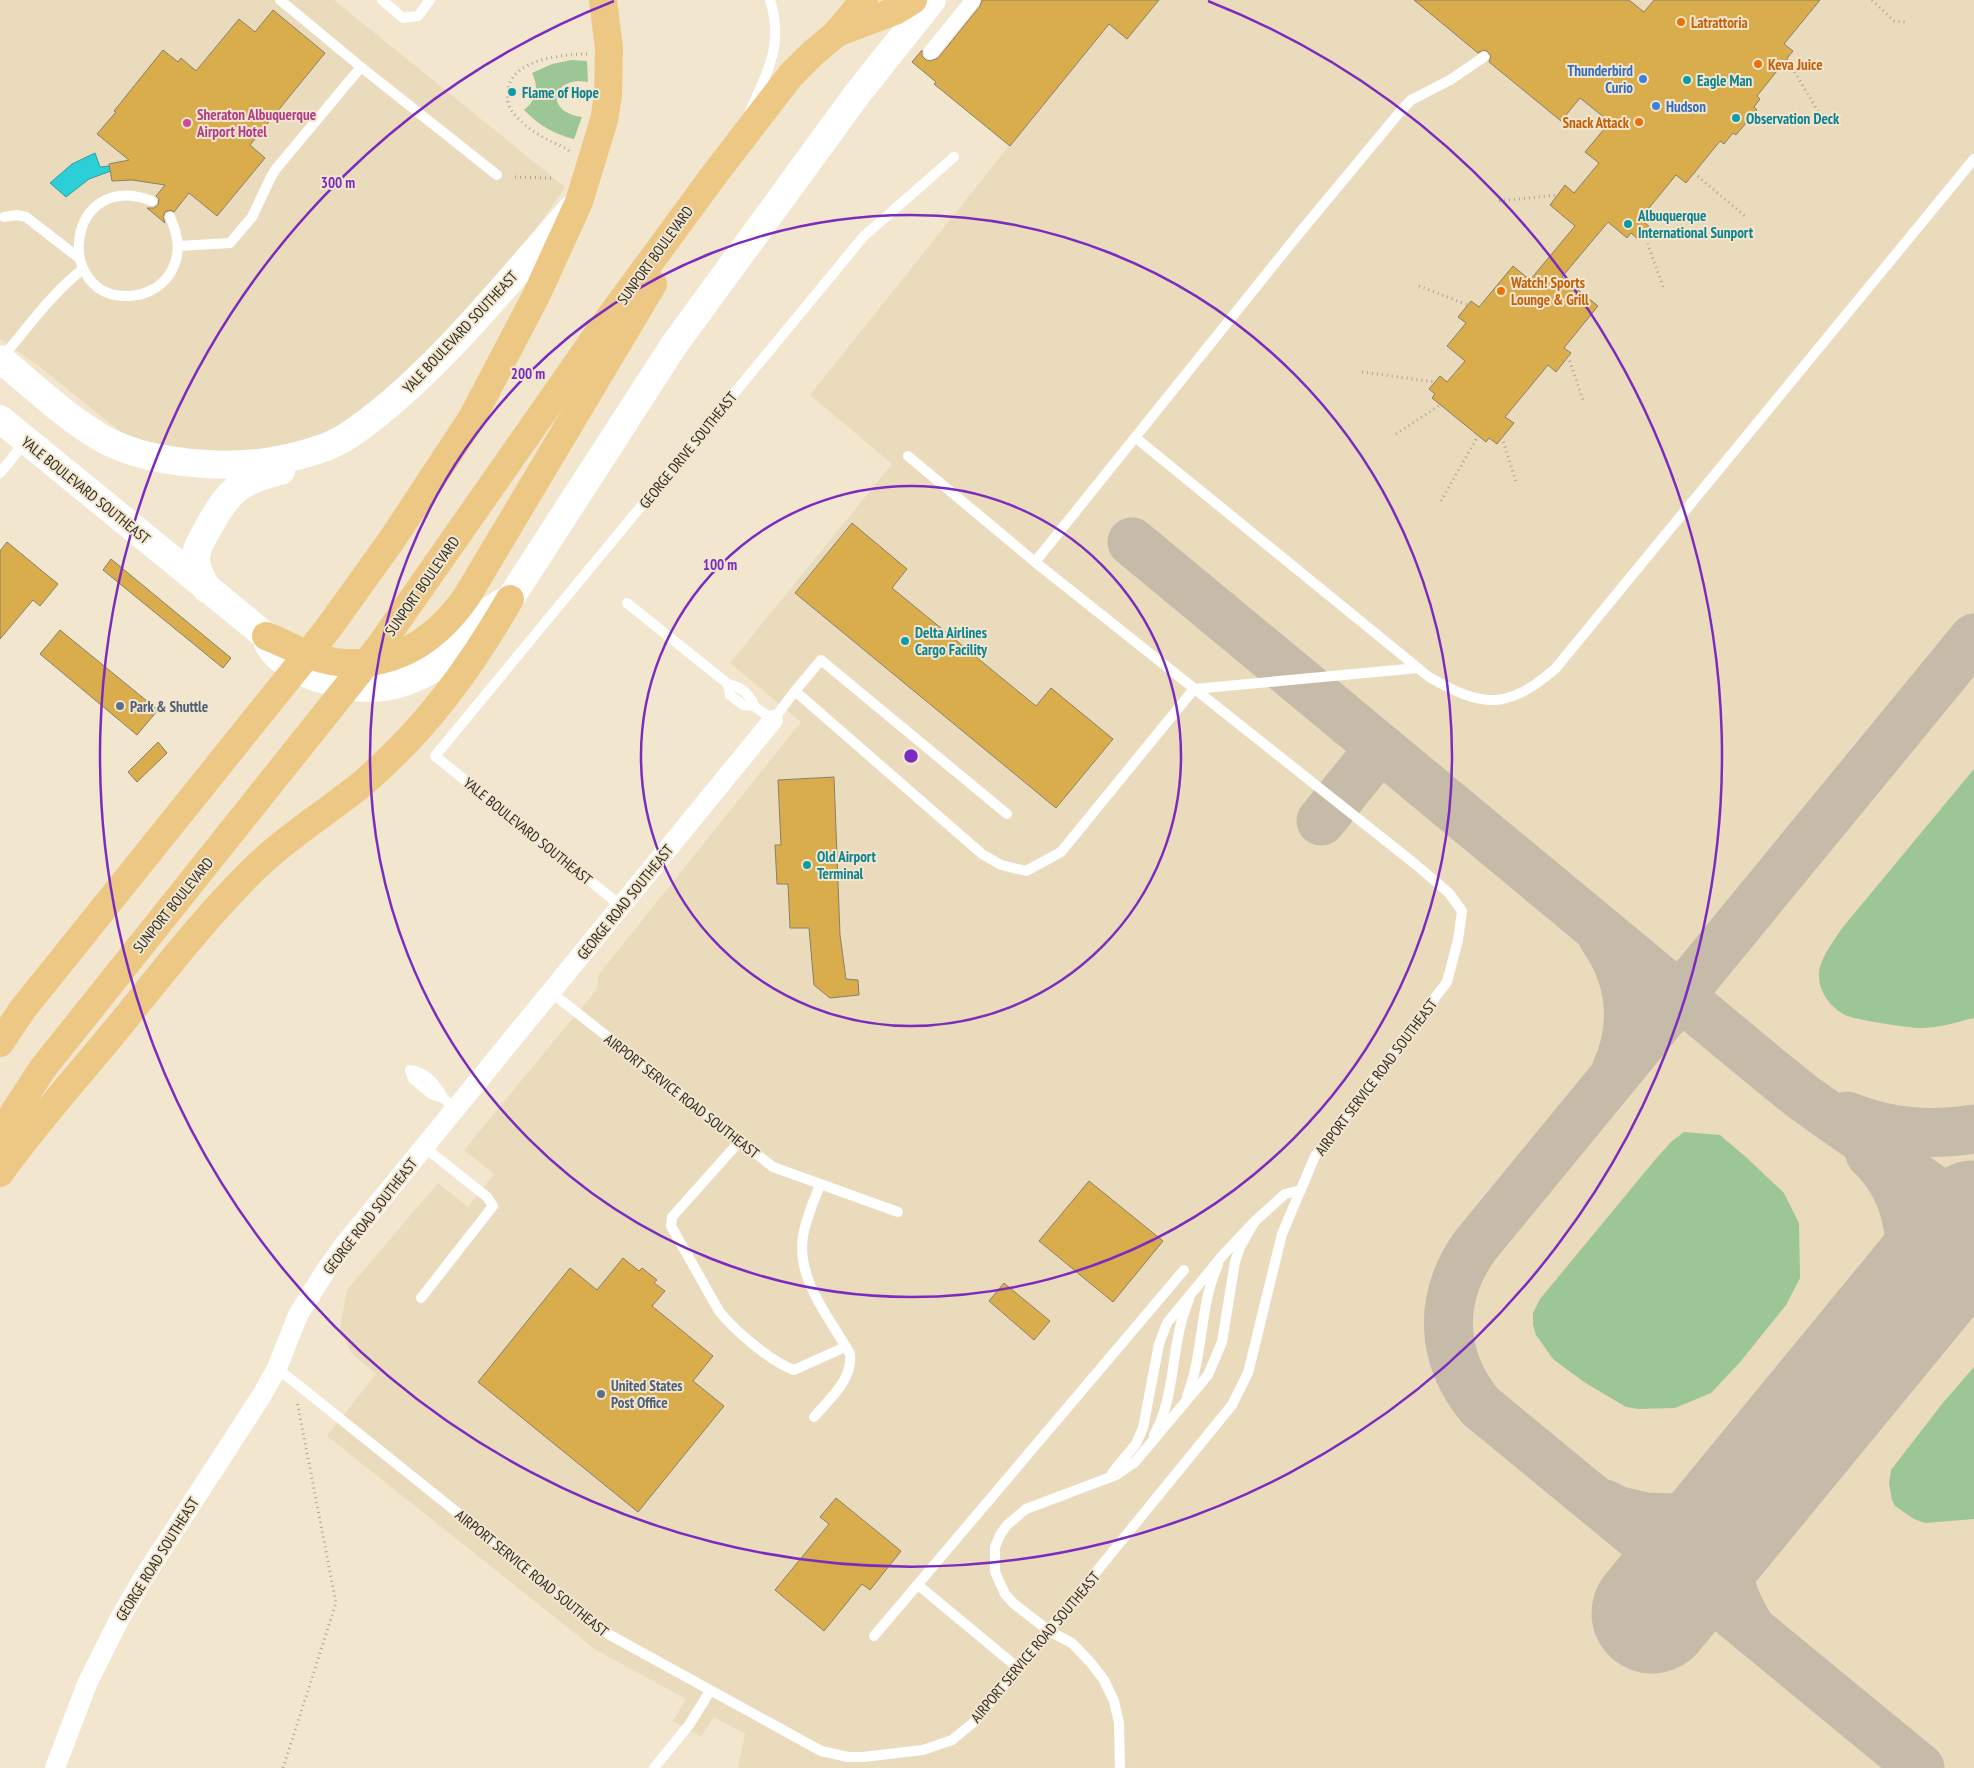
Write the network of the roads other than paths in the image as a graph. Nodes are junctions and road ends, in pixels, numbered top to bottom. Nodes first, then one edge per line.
1 (280, 0) edge
2 (382, 0) edge
3 (430, 0) edge
4 (603, 0) edge
5 (761, 0) edge
6 (770, 0) edge
7 (864, 0) edge
8 (913, 0) edge
9 (932, 0) edge
10 (973, 0) edge
11 (775, 17) junction
12 (836, 34) junction
13 (931, 52) dead end
14 (1484, 57) dead end
15 (361, 67) junction
16 (954, 157) dead end
17 (1974, 160) edge
18 (497, 175) dead end
19 (708, 182) junction
20 (152, 201) dead end
21 (579, 202) junction
22 (4, 217) dead end
23 (170, 217) dead end
24 (179, 246) junction
25 (79, 258) junction
26 (83, 269) junction
27 (0, 360) edge
28 (0, 419) edge
29 (1136, 438) junction
30 (26, 441) junction
31 (324, 448) junction
32 (908, 456) dead end
33 (0, 473) edge
34 (1036, 562) junction
35 (207, 589) junction
36 (510, 599) junction
37 (627, 602) dead end
38 (272, 643) junction
39 (1418, 668) junction
40 (1194, 689) junction
41 (795, 691) junction
42 (773, 720) junction
43 (435, 756) joint
44 (1007, 814) dead end
45 (622, 906) junction
46 (552, 993) junction
47 (0, 1043) edge
48 (0, 1134) edge
49 (739, 1142) junction
50 (424, 1147) junction
51 (0, 1173) edge
52 (820, 1185) junction
53 (1300, 1190) junction
54 (898, 1212) dead end
55 (1255, 1221) junction
56 (1223, 1256) junction
57 (1184, 1270) dead end
58 (1193, 1292) junction
59 (421, 1298) dead end
60 (845, 1346) junction
61 (277, 1368) junction
62 (1181, 1408) junction
63 (814, 1417) dead end
64 (1143, 1453) junction
65 (1106, 1479) junction
66 (918, 1585) junction
67 (1049, 1631) junction
68 (874, 1636) dead end
69 (1018, 1668) junction
70 (710, 1690) junction
71 (55, 1768) edge
72 (654, 1768) edge
73 (1120, 1768) edge

1 - 15 lane
2 - 3 lane
4 - 21 main road
5 - 11 lane
6 - 11 lane
7 - 12 main road, SUNPORT BOULEVARD
8 - 12 main road, SUNPORT BOULEVARD
9 - 36 main road
10 - 13 street
11 - 19 lane
12 - 19 main road, SUNPORT BOULEVARD
14 - 29 lane
15 - 18 lane
15 - 24 lane
16 - 43 lane, GEORGE DRIVE SOUTHEAST
17 - 39 lane
19 - 38 main road
19 - 48 main road, SUNPORT BOULEVARD
20 - 25 lane
21 - 31 main road, YALE BOULEVARD SOUTHEAST
21 - 47 main road
22 - 25 lane
23 - 24 lane
24 - 26 lane
25 - 26 lane
26 - 27 lane
27 - 31 main road, YALE BOULEVARD SOUTHEAST
28 - 30 main road, YALE BOULEVARD SOUTHEAST
29 - 34 lane
29 - 39 lane
30 - 33 lane
30 - 35 main road, YALE BOULEVARD SOUTHEAST
31 - 35 main road
32 - 34 lane, AIRPORT SERVICE ROAD SOUTHEAST
34 - 40 lane, AIRPORT SERVICE ROAD SOUTHEAST
35 - 38 main road, YALE BOULEVARD SOUTHEAST
36 - 38 main road, YALE BOULEVARD SOUTHEAST
36 - 51 main road
37 - 42 lane
39 - 40 lane
40 - 41 lane
40 - 53 lane, AIRPORT SERVICE ROAD SOUTHEAST
41 - 42 lane
41 - 44 lane
42 - 45 street, GEORGE ROAD SOUTHEAST
43 - 45 lane, YALE BOULEVARD SOUTHEAST
45 - 46 street, GEORGE ROAD SOUTHEAST
46 - 49 lane, AIRPORT SERVICE ROAD SOUTHEAST
46 - 50 street, GEORGE ROAD SOUTHEAST
49 - 52 lane, AIRPORT SERVICE ROAD SOUTHEAST
49 - 60 lane
50 - 59 lane
50 - 61 street, GEORGE ROAD SOUTHEAST
52 - 54 lane, AIRPORT SERVICE ROAD SOUTHEAST
52 - 60 lane
53 - 55 lane
53 - 67 lane, AIRPORT SERVICE ROAD SOUTHEAST
55 - 56 lane
55 - 62 lane
56 - 58 lane
56 - 62 lane
57 - 66 lane
58 - 64 lane
58 - 65 lane
60 - 63 lane
61 - 70 lane, AIRPORT SERVICE ROAD SOUTHEAST
61 - 71 street, GEORGE ROAD SOUTHEAST
62 - 64 lane
64 - 65 lane
65 - 67 lane
66 - 68 lane
66 - 69 lane
67 - 69 lane, AIRPORT SERVICE ROAD SOUTHEAST
67 - 73 lane
69 - 70 lane, AIRPORT SERVICE ROAD SOUTHEAST
70 - 72 lane

